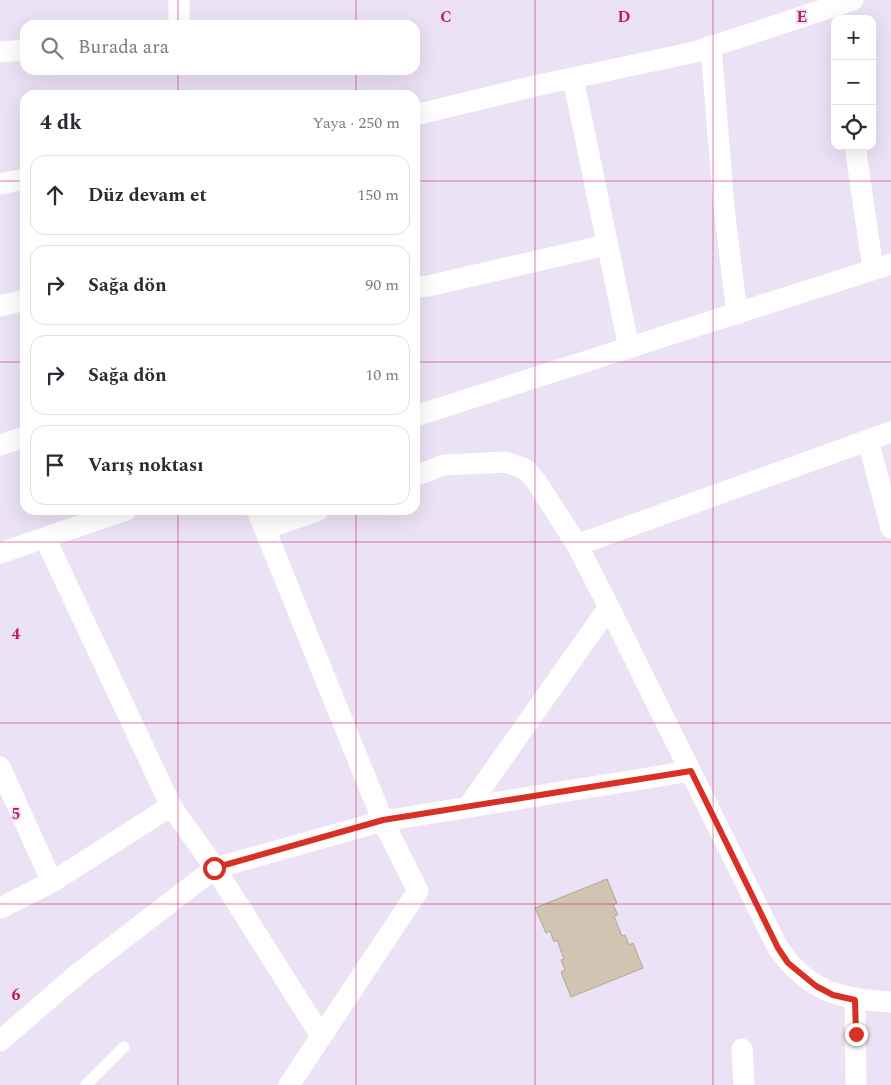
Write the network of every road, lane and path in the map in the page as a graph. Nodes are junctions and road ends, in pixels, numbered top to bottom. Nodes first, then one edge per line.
1 (179, 0) edge
2 (841, 8) edge
3 (179, 20) edge
4 (712, 46) junction
5 (20, 50) edge
6 (0, 52) edge
7 (573, 78) junction
8 (420, 115) edge
9 (856, 150) edge
10 (20, 180) edge
11 (0, 184) edge
12 (606, 246) junction
13 (882, 266) edge
14 (420, 287) edge
15 (20, 301) edge
16 (0, 306) edge
17 (737, 314) junction
18 (629, 348) junction
19 (420, 414) edge
20 (891, 432) edge
21 (20, 439) edge
22 (868, 440) junction
23 (0, 445) edge
24 (420, 474) edge
25 (112, 515) edge
26 (290, 515) edge
27 (261, 520) edge
28 (891, 528) edge
29 (45, 538) junction
30 (577, 545) junction
31 (0, 554) edge
32 (609, 607) junction
33 (0, 767) edge
34 (691, 771) junction
35 (171, 806) junction
36 (468, 807) junction
37 (383, 820) junction
38 (214, 868) junction
39 (52, 882) junction
40 (0, 908) edge
41 (855, 1000) junction
42 (891, 1002) edge
43 (321, 1036) junction
44 (0, 1040) edge
45 (124, 1047) dead end
46 (742, 1049) dead end
47 (86, 1085) edge
48 (289, 1085) edge
49 (744, 1085) edge
50 (856, 1085) edge

1 - 3 street
2 - 4 street
4 - 7 street
4 - 17 street
5 - 6 street
7 - 8 street
7 - 12 street
9 - 13 street
10 - 11 street
12 - 14 street
12 - 18 street
13 - 17 street
15 - 16 street
17 - 18 street
18 - 19 street
20 - 22 street
21 - 23 street
22 - 28 street
22 - 30 street
24 - 30 street
25 - 29 street
26 - 27 street
27 - 37 street
29 - 31 street
29 - 35 street
30 - 32 street
32 - 34 street
32 - 36 street
33 - 39 street
34 - 36 street
34 - 41 street
35 - 38 street
35 - 39 street
36 - 37 street
37 - 38 street
37 - 43 street
38 - 43 street
38 - 44 street
39 - 40 street
41 - 42 street
41 - 50 street
43 - 48 street
45 - 47 lane
46 - 49 street

